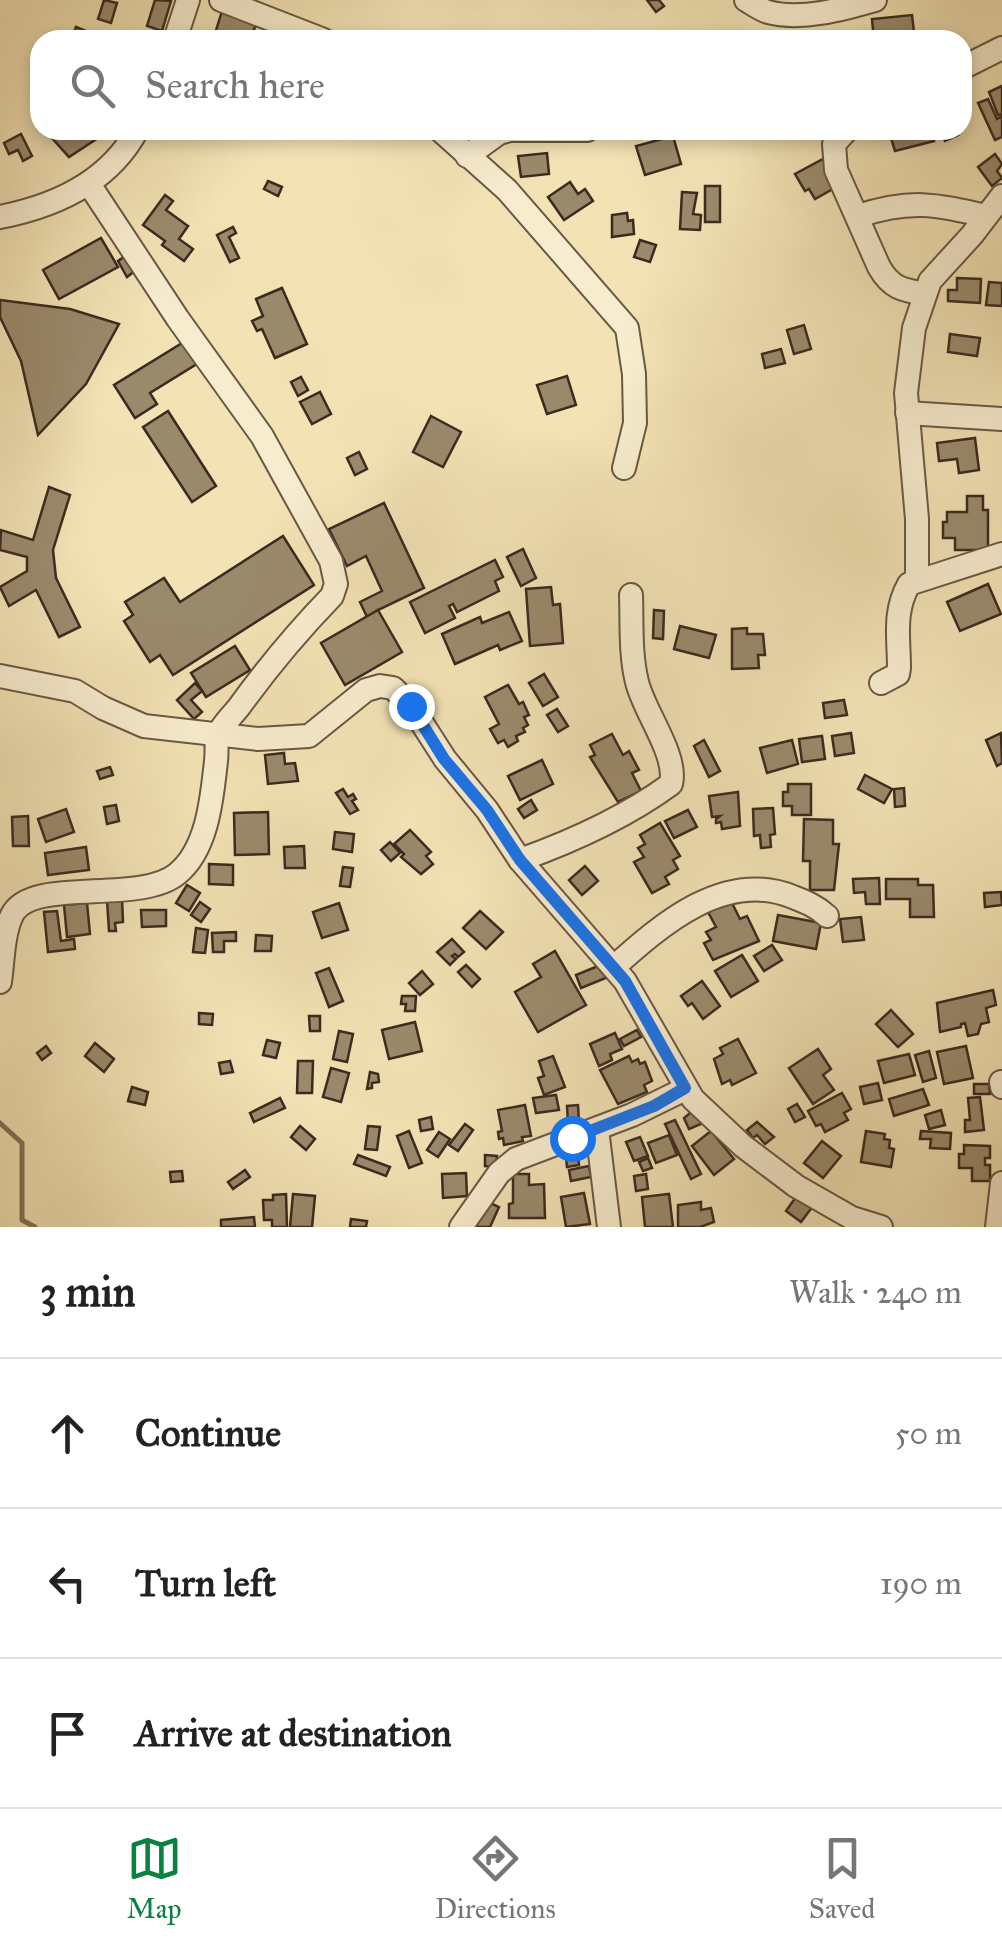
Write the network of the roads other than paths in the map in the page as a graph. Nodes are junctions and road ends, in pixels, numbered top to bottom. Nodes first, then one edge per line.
1 (188, 0) edge
2 (221, 0) edge
3 (746, 0) edge
4 (875, 0) edge
5 (832, 6) edge
6 (178, 30) edge
7 (298, 30) edge
8 (1002, 48) edge
9 (972, 63) edge
10 (132, 140) edge
11 (450, 140) edge
12 (489, 140) edge
13 (838, 140) edge
14 (467, 156) junction
15 (89, 184) junction
16 (1002, 196) edge
17 (858, 216) junction
18 (986, 216) junction
19 (0, 218) edge
20 (925, 294) junction
21 (906, 413) junction
22 (1002, 420) edge
23 (624, 468) dead end
24 (1002, 554) edge
25 (916, 580) junction
26 (631, 595) dead end
27 (0, 676) edge
28 (881, 684) dead end
29 (218, 735) junction
30 (520, 860) junction
31 (827, 916) dead end
32 (614, 967) junction
33 (0, 982) edge
34 (685, 1088) junction
35 (598, 1129) junction
36 (1002, 1183) edge
37 (461, 1227) edge
38 (608, 1227) edge
39 (881, 1227) edge
40 (997, 1227) edge

1 - 6 street
2 - 7 street
3 - 5 street
4 - 5 street
8 - 9 street
10 - 15 street
11 - 14 street
12 - 14 street
13 - 17 street
14 - 23 street
15 - 19 street
15 - 29 street
16 - 18 street
17 - 18 street
17 - 20 street
18 - 20 street
20 - 21 street
21 - 22 street
21 - 25 street
24 - 25 street
25 - 28 street
26 - 30 street
27 - 29 street
29 - 30 street
29 - 33 street
30 - 32 street
31 - 32 street
32 - 34 street
34 - 35 street
34 - 39 street
35 - 37 street
35 - 38 street
36 - 40 street

